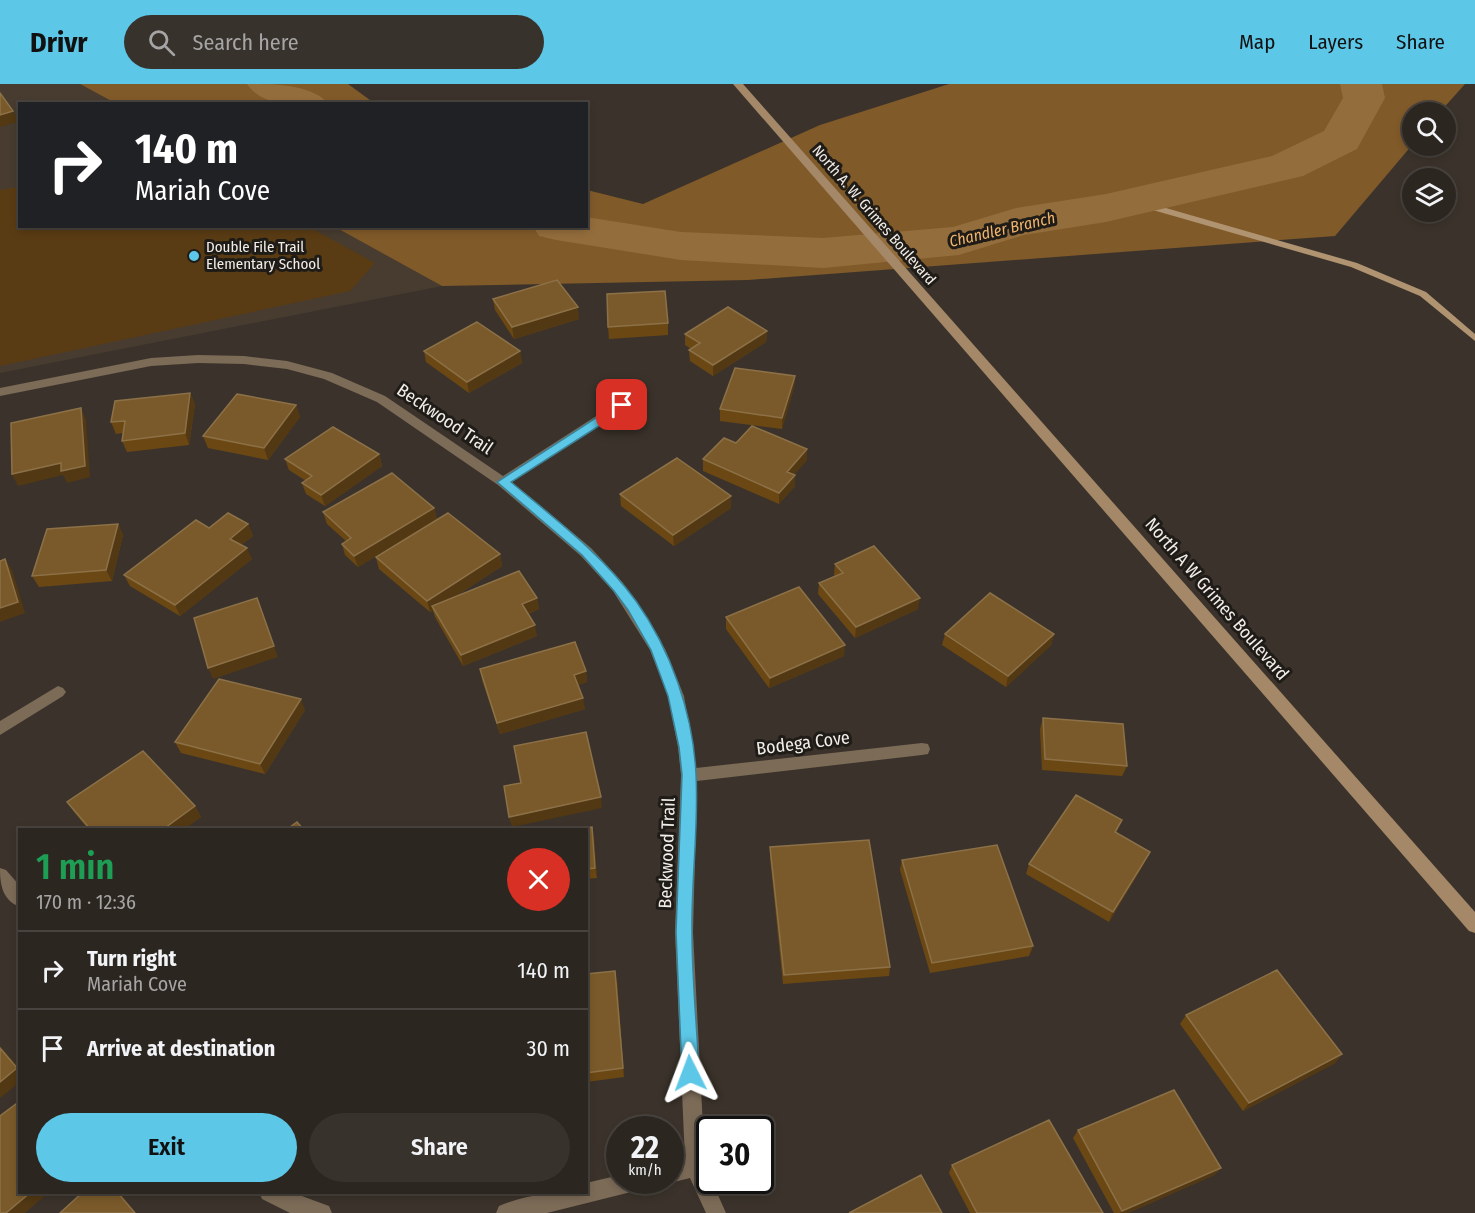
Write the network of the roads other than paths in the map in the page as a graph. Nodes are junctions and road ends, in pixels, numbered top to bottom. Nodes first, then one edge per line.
1 (738, 84) edge
2 (928, 299) joint
3 (0, 392) edge
4 (622, 405) dead end
5 (503, 482) junction
6 (58, 692) dead end
7 (0, 729) edge
8 (922, 749) dead end
9 (689, 775) junction
10 (0, 875) edge
11 (18, 897) edge
12 (1475, 925) edge
13 (695, 1167) junction
14 (684, 1170) edge
15 (606, 1188) edge
16 (588, 1193) edge
17 (273, 1194) edge
18 (583, 1194) edge
19 (322, 1213) edge
20 (506, 1213) edge
21 (716, 1213) edge

1 - 2 main road, North A. W. Grimes Boulevard
2 - 12 main road, North A W Grimes Boulevard
3 - 5 street, Beckwood Trail
4 - 5 street
5 - 9 street, Beckwood Trail
6 - 7 street
8 - 9 street, Bodega Cove
9 - 13 street, Beckwood Trail
10 - 11 street
13 - 14 street
13 - 21 street, Beckwood Trail
15 - 16 street
17 - 19 street
18 - 20 street

